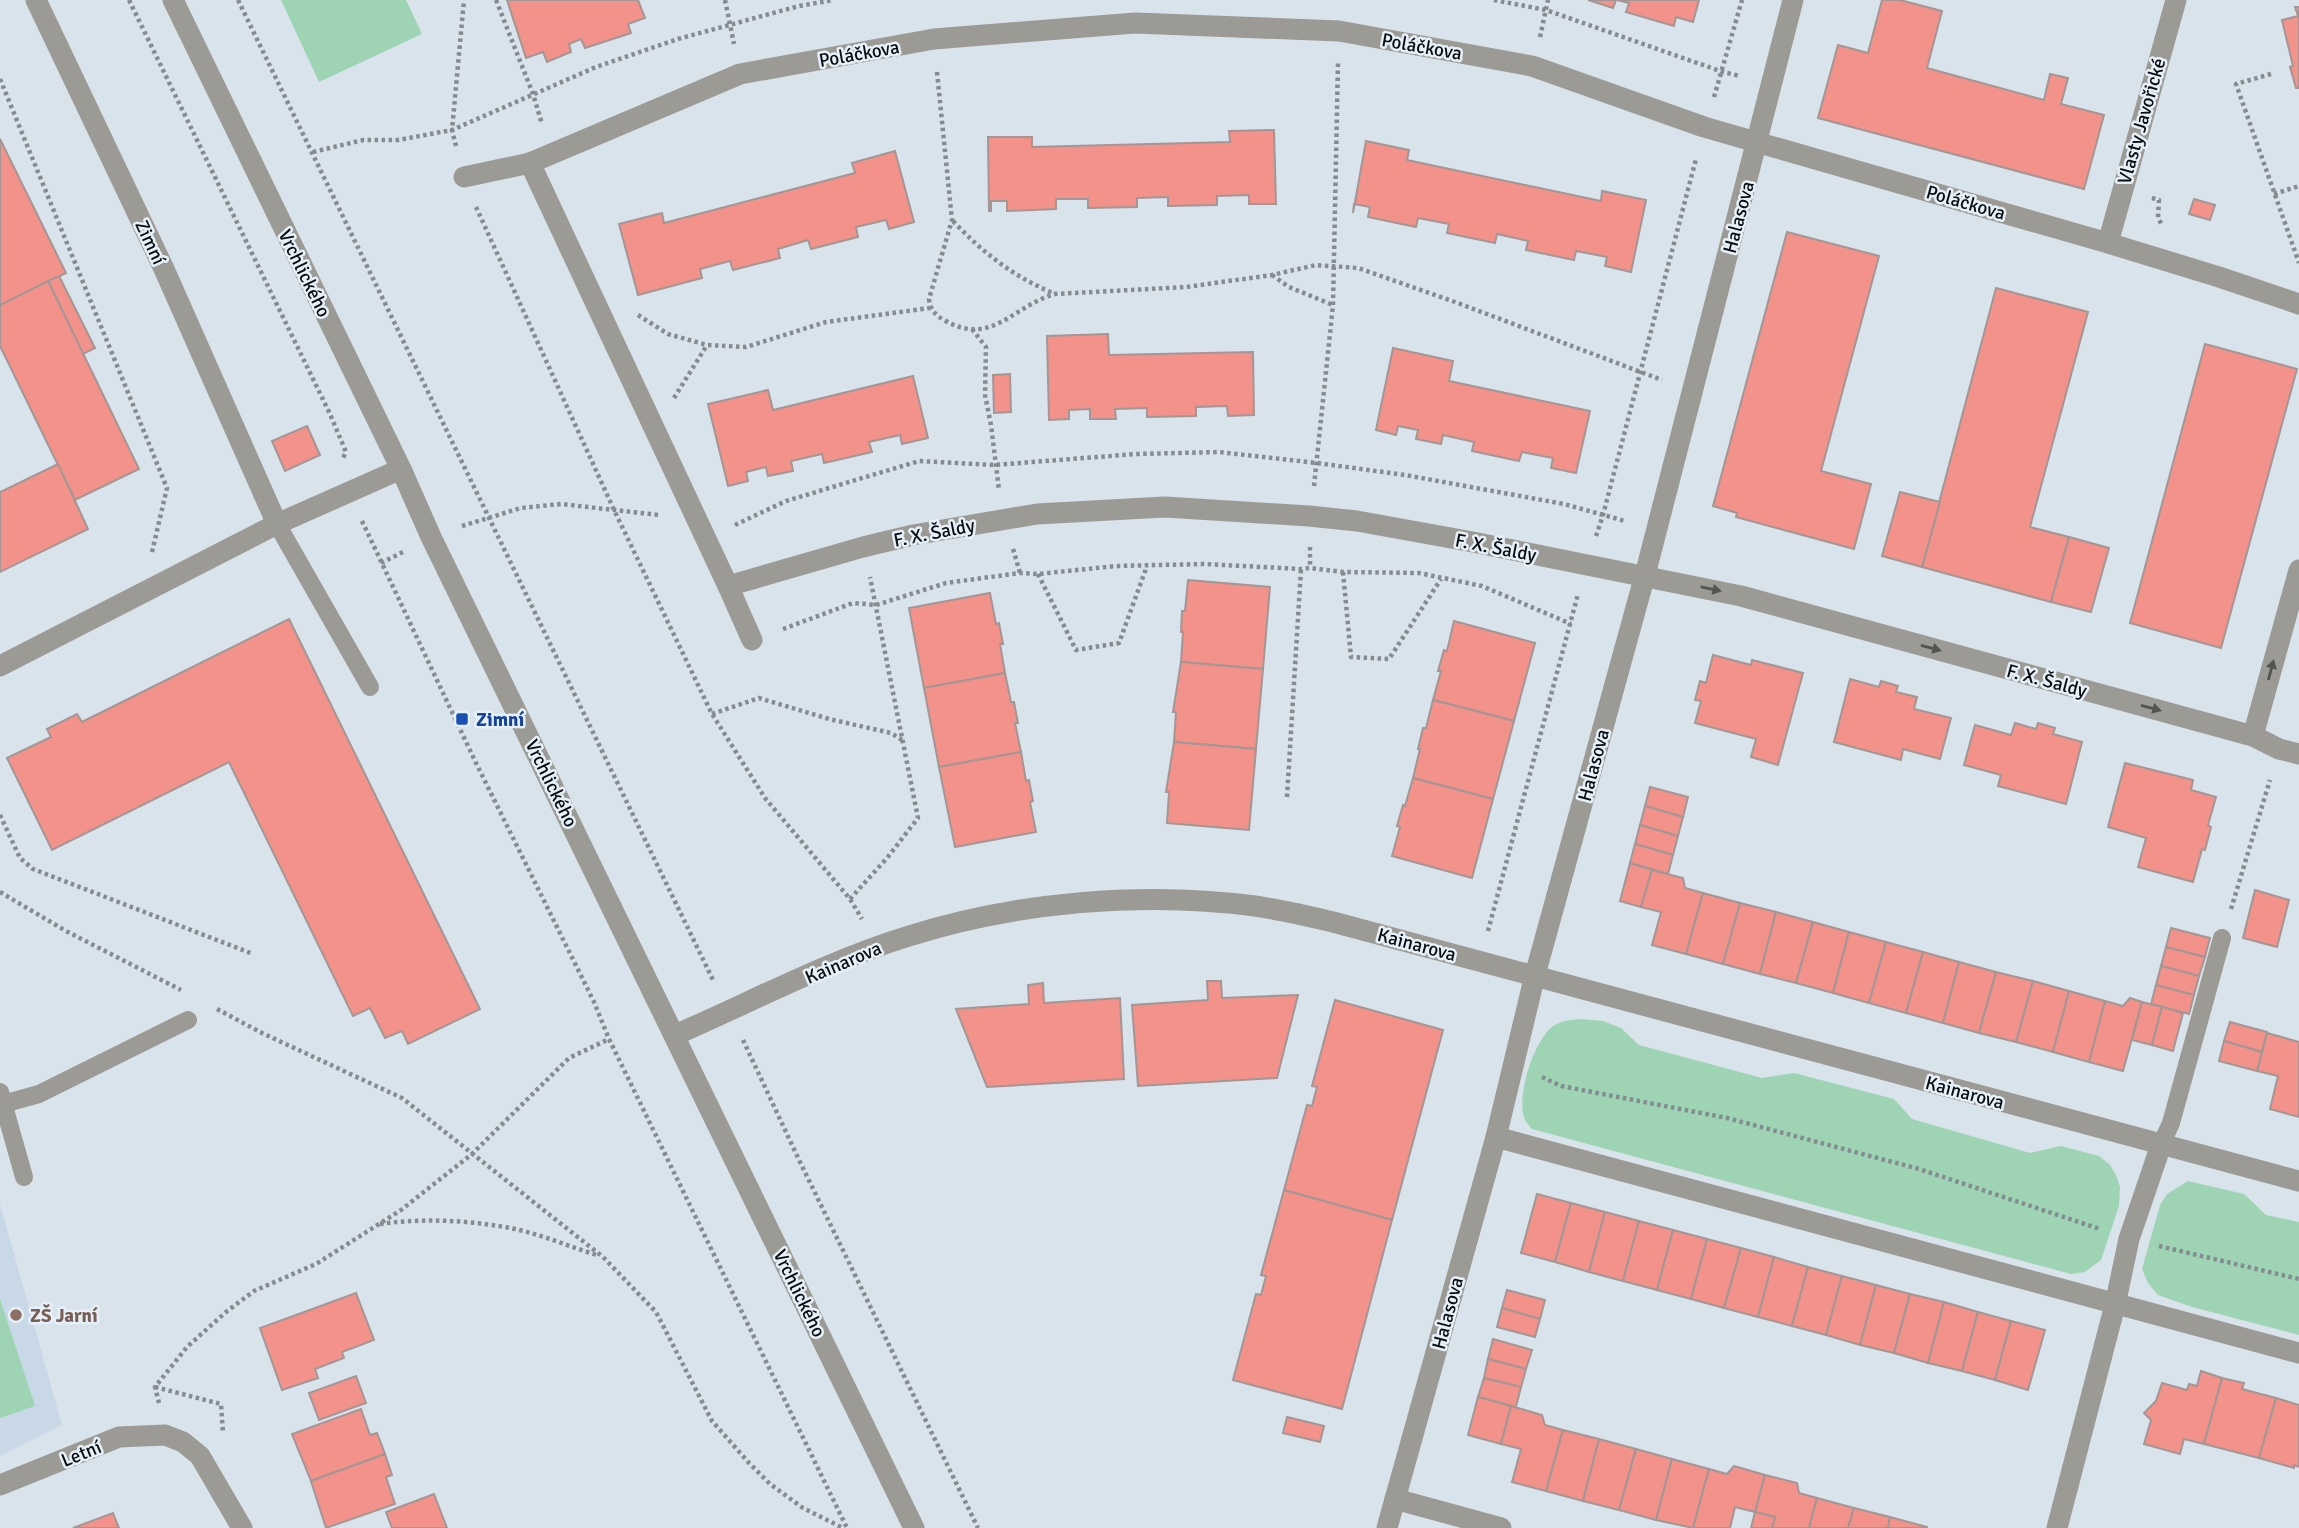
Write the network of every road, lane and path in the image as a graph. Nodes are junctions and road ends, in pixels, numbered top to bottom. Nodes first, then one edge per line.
1 (36, 0) edge
2 (129, 0) edge
3 (173, 0) edge
4 (238, 0) edge
5 (464, 0) edge
6 (496, 0) edge
7 (725, 0) edge
8 (833, 0) edge
9 (1494, 0) edge
10 (1742, 0) edge
11 (1793, 0) edge
12 (2176, 0) edge
13 (730, 25) junction
14 (1339, 31) junction
15 (933, 39) junction
16 (1723, 72) junction
17 (740, 74) junction
18 (2271, 74) dead end
19 (0, 79) edge
20 (1772, 84) junction
21 (533, 94) junction
22 (1704, 127) junction
23 (452, 130) junction
24 (1758, 141) junction
25 (313, 152) junction
26 (551, 154) junction
27 (530, 163) junction
28 (464, 177) junction
29 (2299, 186) edge
30 (2274, 194) junction
31 (952, 220) junction
32 (2108, 243) junction
33 (2299, 263) edge
34 (1334, 265) junction
35 (1272, 275) junction
36 (588, 288) junction
37 (1055, 294) junction
38 (2299, 304) edge
39 (1333, 305) junction
40 (930, 307) junction
41 (972, 329) junction
42 (707, 345) junction
43 (1640, 374) junction
44 (1692, 390) junction
45 (655, 428) junction
46 (401, 469) junction
47 (348, 493) junction
48 (615, 512) junction
49 (1310, 516) junction
50 (489, 517) junction
51 (696, 518) junction
52 (1004, 519) junction
53 (277, 524) junction
54 (863, 547) junction
55 (149, 564) dead end
56 (1586, 564) junction
57 (1147, 566) junction
58 (1310, 568) junction
59 (1301, 569) junction
60 (2299, 570) edge
61 (1343, 572) junction
62 (1020, 573) junction
63 (1038, 574) junction
64 (1645, 575) junction
65 (1441, 578) junction
66 (728, 586) junction
67 (876, 605) junction
68 (1571, 624) junction
69 (752, 640) joint
70 (0, 666) edge
71 (370, 687) dead end
72 (712, 714) junction
73 (2253, 736) junction
74 (902, 740) junction
75 (2289, 751) edge
76 (1287, 797) dead end
77 (0, 815) edge
78 (0, 892) edge
79 (850, 899) junction
80 (2222, 938) joint
81 (879, 947) junction
82 (253, 954) dead end
83 (1480, 960) junction
84 (1535, 975) junction
85 (188, 995) dead end
86 (213, 1007) dead end
87 (730, 1012) junction
88 (188, 1020) dead end
89 (675, 1035) junction
90 (609, 1039) junction
91 (1513, 1064) junction
92 (2, 1098) edge
93 (1496, 1137) junction
94 (2161, 1145) junction
95 (472, 1153) junction
96 (24, 1177) dead end
97 (2299, 1181) edge
98 (379, 1224) junction
99 (2129, 1239) junction
100 (603, 1257) junction
101 (2299, 1279) edge
102 (2115, 1305) junction
103 (2299, 1353) edge
104 (155, 1387) junction
105 (221, 1404) dead end
106 (165, 1435) junction
107 (0, 1485) edge
108 (1395, 1499) junction
109 (242, 1528) edge
110 (845, 1528) edge
111 (914, 1528) edge
112 (978, 1528) edge
113 (1387, 1528) edge
114 (1501, 1528) edge
115 (2057, 1528) edge

1 - 53 street, Zimní
2 - 47 path
3 - 46 street, Vrchlického
4 - 25 path
5 - 23 path
6 - 21 path
7 - 13 path
8 - 13 path
9 - 16 path
10 - 16 path
11 - 20 street, Halasova
12 - 32 street, Vlasty Javořické
13 - 17 path
13 - 21 path
14 - 15 street, Poláčkova
14 - 22 street, Poláčkova
14 - 34 path
15 - 17 street, Poláčkova
15 - 31 path
16 - 20 path
16 - 22 path
17 - 26 street, Poláčkova
18 - 30 path
19 - 55 path
20 - 24 street, Halasova
21 - 23 path
21 - 26 path
22 - 24 street, Poláčkova
22 - 43 path
23 - 25 path
23 - 28 path
24 - 32 street, Poláčkova
24 - 44 street, Halasova
25 - 50 path
26 - 27 street, Poláčkova
27 - 28 street, Poláčkova
27 - 36 street
28 - 48 path
29 - 30 path
30 - 33 path
31 - 37 path
31 - 40 path
32 - 38 street, Poláčkova
34 - 35 path
34 - 39 path
34 - 43 path
35 - 37 path
35 - 39 path
36 - 42 path
36 - 45 street
37 - 41 path
39 - 49 path
40 - 41 path
40 - 42 path
41 - 52 path
42 - 45 path
43 - 44 path
43 - 56 path
44 - 64 street, Halasova
45 - 51 street
46 - 47 street
46 - 89 street, Vrchlického
47 - 53 street
47 - 90 path
48 - 50 path
48 - 51 path
48 - 72 path
49 - 52 street, F. X. Šaldy
49 - 56 street, F. X. Šaldy
49 - 58 path
50 - 87 path
51 - 66 street
52 - 54 street, F. X. Šaldy
52 - 62 path
53 - 70 street
53 - 71 lane
54 - 66 street, F. X. Šaldy
54 - 67 path
56 - 64 street, F. X. Šaldy
56 - 68 path
57 - 59 path
57 - 63 path
57 - 63 path
58 - 59 path
58 - 61 path
59 - 76 path
73 -> 60 street
61 - 65 path
61 - 65 path
62 - 63 path
62 - 67 path
64 -> 73 street, F. X. Šaldy
64 - 84 street, Halasova
65 - 68 path
66 - 69 street
67 - 69 path
67 - 74 path
68 - 83 path
72 - 74 path
72 - 79 path
73 - 75 street, F. X. Šaldy
74 - 79 path
75 - 80 path
77 - 82 path
78 - 85 path
79 - 81 path
80 - 94 lane
81 - 83 street, Kainarova
81 - 87 street, Kainarova
83 - 84 street, Kainarova
84 - 91 street, Halasova
84 - 94 street, Kainarova
86 - 95 path
87 - 89 street, Kainarova
87 - 112 path
88 - 92 lane
89 - 111 street, Vrchlického
90 - 95 path
90 - 110 path
91 - 93 street, Halasova
91 - 99 path
92 - 96 lane
93 - 102 street
93 - 108 street, Halasova
94 - 97 street, Kainarova
94 - 99 street
95 - 98 path
95 - 100 path
98 - 100 path
98 - 104 path
99 - 101 path
99 - 102 street
100 - 110 path
102 - 103 street
102 - 115 street
104 - 105 path
104 - 106 path
106 - 107 street, Letní
106 - 109 street
108 - 113 street, Halasova
108 - 114 street

